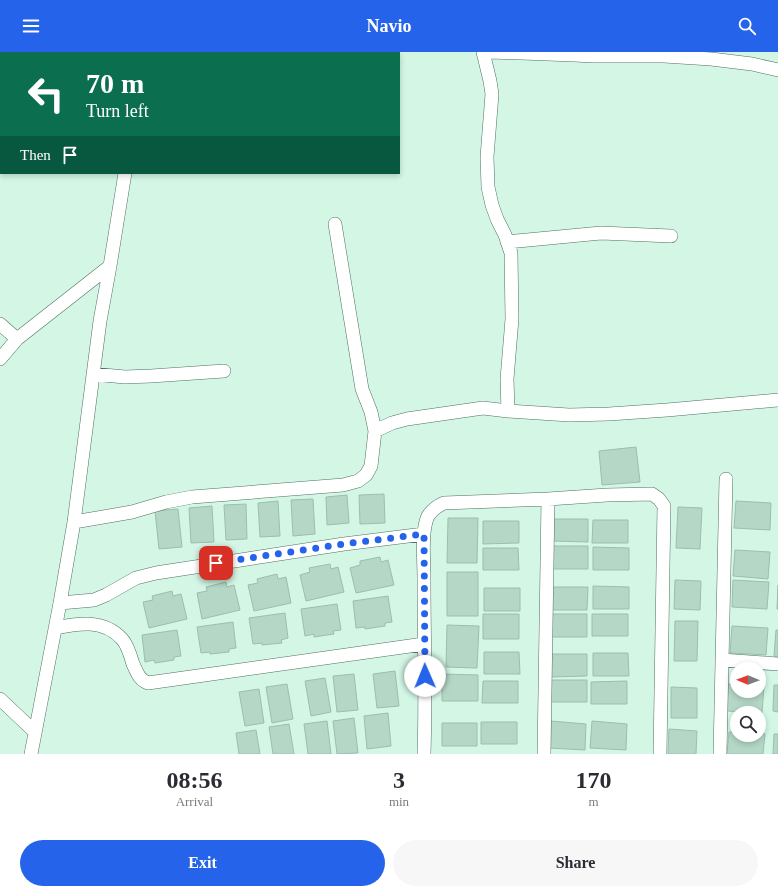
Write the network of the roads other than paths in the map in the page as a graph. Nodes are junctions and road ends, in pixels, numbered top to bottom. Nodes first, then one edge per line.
1 (483, 52) edge
2 (491, 52) edge
3 (778, 70) edge
4 (125, 174) edge
5 (335, 224) dead end
6 (671, 236) dead end
7 (507, 242) junction
8 (110, 266) junction
9 (0, 324) edge
10 (17, 339) junction
11 (0, 359) edge
12 (224, 371) dead end
13 (93, 374) junction
14 (778, 400) edge
15 (508, 411) junction
16 (375, 431) junction
17 (726, 479) dead end
18 (548, 499) junction
19 (74, 522) junction
20 (424, 534) junction
21 (60, 603) junction
22 (55, 628) junction
23 (424, 644) junction
24 (722, 660) junction
25 (778, 664) edge
26 (0, 699) edge
27 (36, 732) junction
28 (31, 754) edge
29 (424, 754) edge
30 (544, 754) edge
31 (660, 754) edge
32 (720, 754) edge

1 - 7 street
2 - 3 street
4 - 8 street
5 - 16 street
6 - 7 street
7 - 15 street
8 - 10 street
8 - 13 street
9 - 10 street
10 - 11 street
12 - 13 street
13 - 19 street
14 - 15 street
15 - 16 street
16 - 19 street
17 - 24 street
18 - 20 street
18 - 30 street
18 - 31 street
19 - 21 street
20 - 21 street
20 - 23 street
21 - 22 street
22 - 23 street
22 - 27 street
23 - 29 street
24 - 25 street
24 - 32 street
26 - 27 street
27 - 28 street

